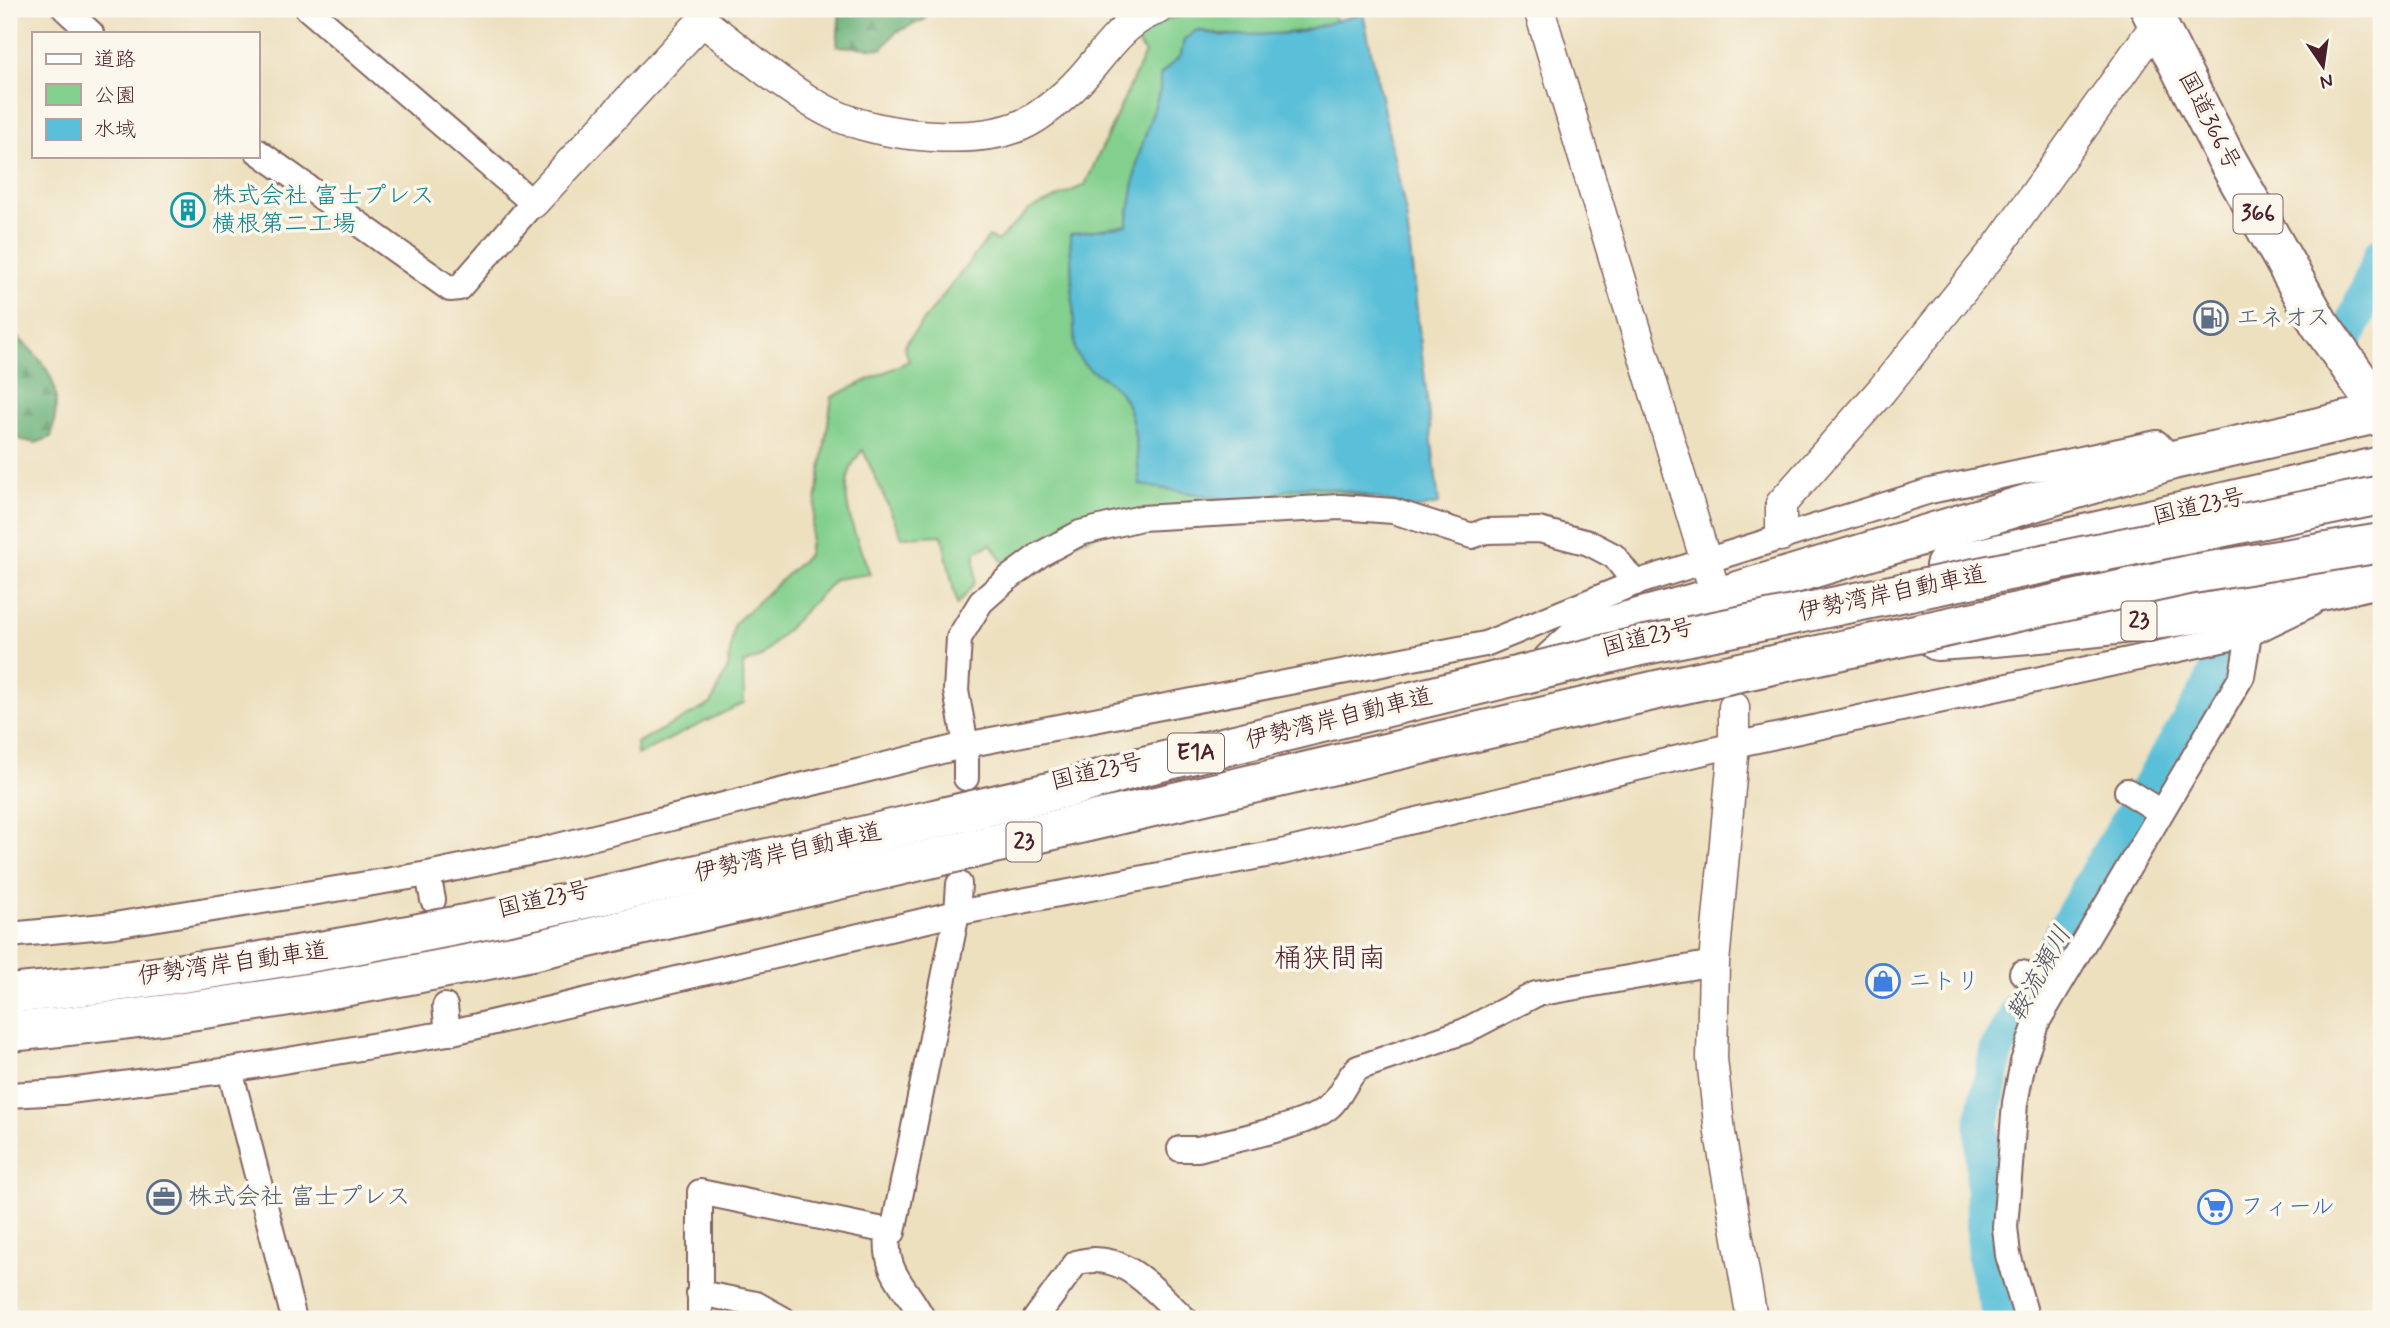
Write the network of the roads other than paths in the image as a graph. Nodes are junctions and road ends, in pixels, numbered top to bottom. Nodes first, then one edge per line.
1 (65, 9) edge
2 (308, 9) edge
3 (1158, 9) edge
4 (1539, 9) edge
5 (2154, 15) edge
6 (90, 32) edge
7 (259, 152) edge
8 (533, 203) junction
9 (2381, 412) edge
10 (2173, 460) junction
11 (2381, 466) edge
12 (2381, 495) edge
13 (2381, 520) edge
14 (1781, 536) junction
15 (2381, 543) edge
16 (1706, 558) junction
17 (2364, 582) edge
18 (1635, 583) junction
19 (1716, 595) dead end
20 (2249, 634) junction
21 (1893, 644) junction
22 (1552, 661) junction
23 (1734, 707) dead end
24 (966, 745) junction
25 (1734, 745) junction
26 (966, 778) dead end
27 (2127, 791) dead end
28 (2151, 806) dead end
29 (428, 874) junction
30 (959, 884) dead end
31 (433, 900) dead end
32 (957, 913) junction
33 (9, 935) edge
34 (1714, 963) junction
35 (2022, 973) dead end
36 (2045, 988) dead end
37 (9, 991) edge
38 (445, 1006) dead end
39 (9, 1032) edge
40 (448, 1033) junction
41 (9, 1037) edge
42 (230, 1070) junction
43 (9, 1095) edge
44 (1180, 1149) dead end
45 (888, 1231) junction
46 (699, 1293) junction
47 (294, 1319) edge
48 (700, 1319) edge
49 (783, 1319) edge
50 (923, 1319) edge
51 (1035, 1319) edge
52 (1185, 1319) edge
53 (1752, 1319) edge
54 (2027, 1319) edge

1 - 6 street
2 - 8 street
3 - 8 street
4 - 16 street
5 - 9 highway, 国道366号 / 366
5 - 14 street
7 - 8 street
9 - 10 highway
10 - 14 street
10 - 22 highway
11 - 22 highway, 国道23号 / 23
12 - 37 highway, 伊勢湾岸自動車道 / E1A, bridge
13 - 21 highway, 国道23号 / 23, bridge
14 - 16 street
15 - 39 highway, 伊勢湾岸自動車道 / E1A, bridge
16 - 18 street
16 - 19 street
17 - 20 street
17 - 21 highway, 23
18 - 24 street
18 - 24 street
20 - 25 street
20 - 54 street
21 - 41 highway, 国道23号 / 23
22 - 37 highway, 国道23号 / 23
23 - 25 street
24 - 26 street
24 - 29 street
25 - 32 street
25 - 34 street
27 - 28 street
29 - 31 street
29 - 33 street
30 - 32 street
32 - 40 street
32 - 45 street
34 - 44 street
34 - 53 street
35 - 36 street
38 - 40 street
40 - 42 street
42 - 43 street
42 - 47 street
45 - 46 street
45 - 50 street
46 - 48 street
46 - 49 street
51 - 52 street

